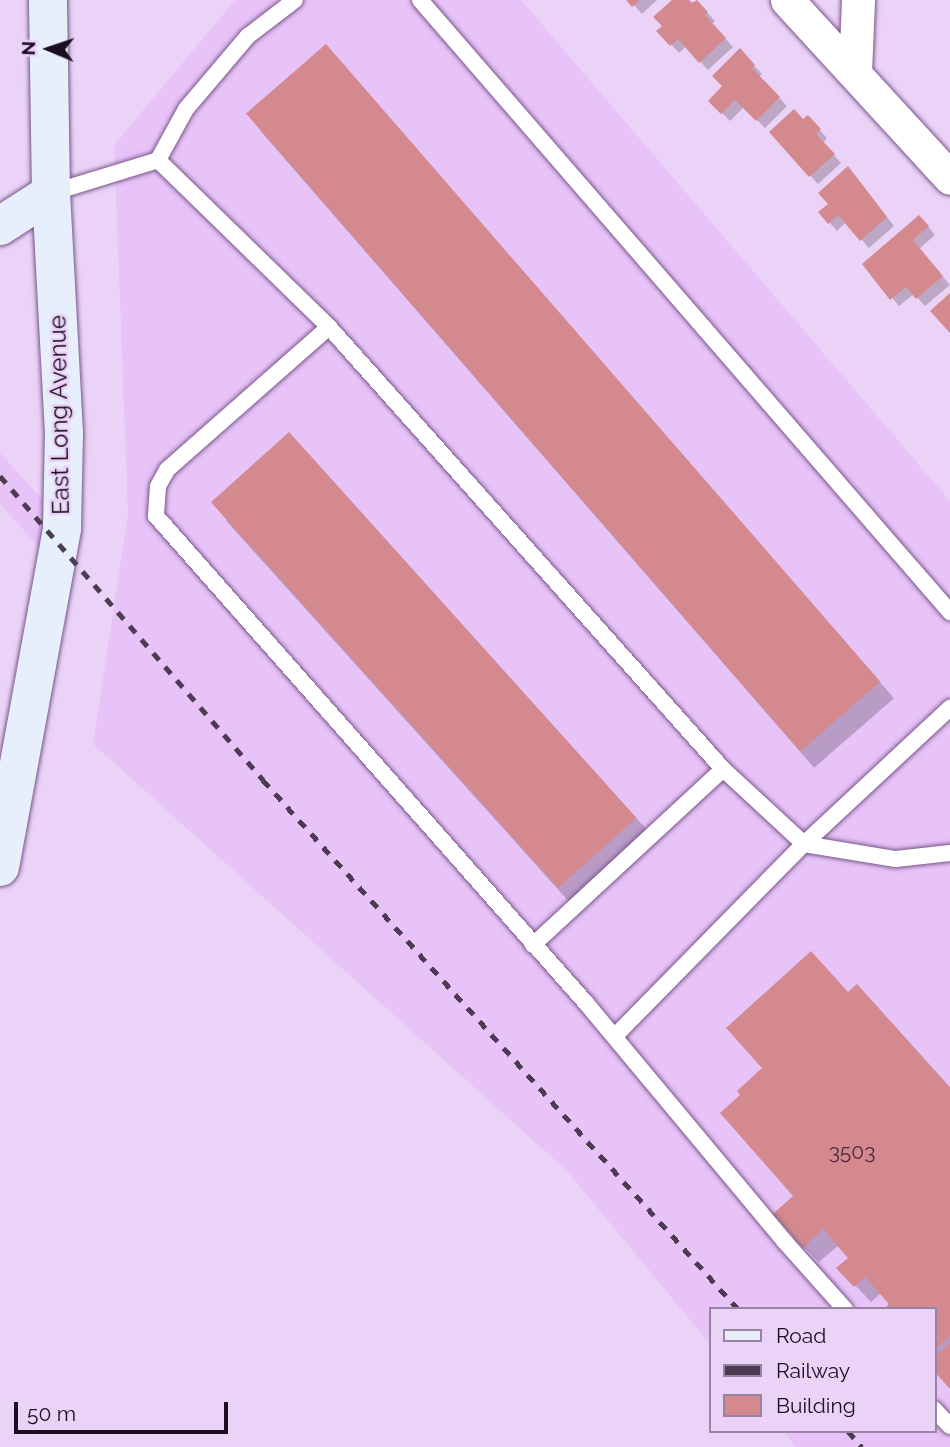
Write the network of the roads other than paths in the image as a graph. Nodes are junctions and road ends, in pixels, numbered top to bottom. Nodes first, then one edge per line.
1 (48, 0) edge
2 (295, 0) edge
3 (420, 0) edge
4 (787, 0) edge
5 (858, 0) edge
6 (855, 72) junction
7 (158, 160) junction
8 (950, 178) edge
9 (51, 192) junction
10 (0, 226) edge
11 (329, 327) junction
12 (950, 612) edge
13 (950, 708) edge
14 (11, 738) edge
15 (723, 769) junction
16 (804, 844) junction
17 (950, 853) edge
18 (0, 867) edge
19 (533, 945) junction
20 (615, 1036) junction
21 (843, 1307) edge
22 (936, 1411) edge
23 (950, 1426) edge

1 - 9 main road, East Long Avenue
2 - 7 lane
3 - 12 lane
4 - 6 street
5 - 6 street
6 - 8 street
7 - 9 lane
7 - 11 lane
9 - 10 main road
9 - 14 main road, East Long Avenue
11 - 15 lane
11 - 19 lane
13 - 16 lane
14 - 18 main road, East Long Avenue
15 - 16 lane
15 - 19 lane
16 - 17 lane
16 - 20 lane
19 - 20 lane
20 - 21 lane
22 - 23 lane

